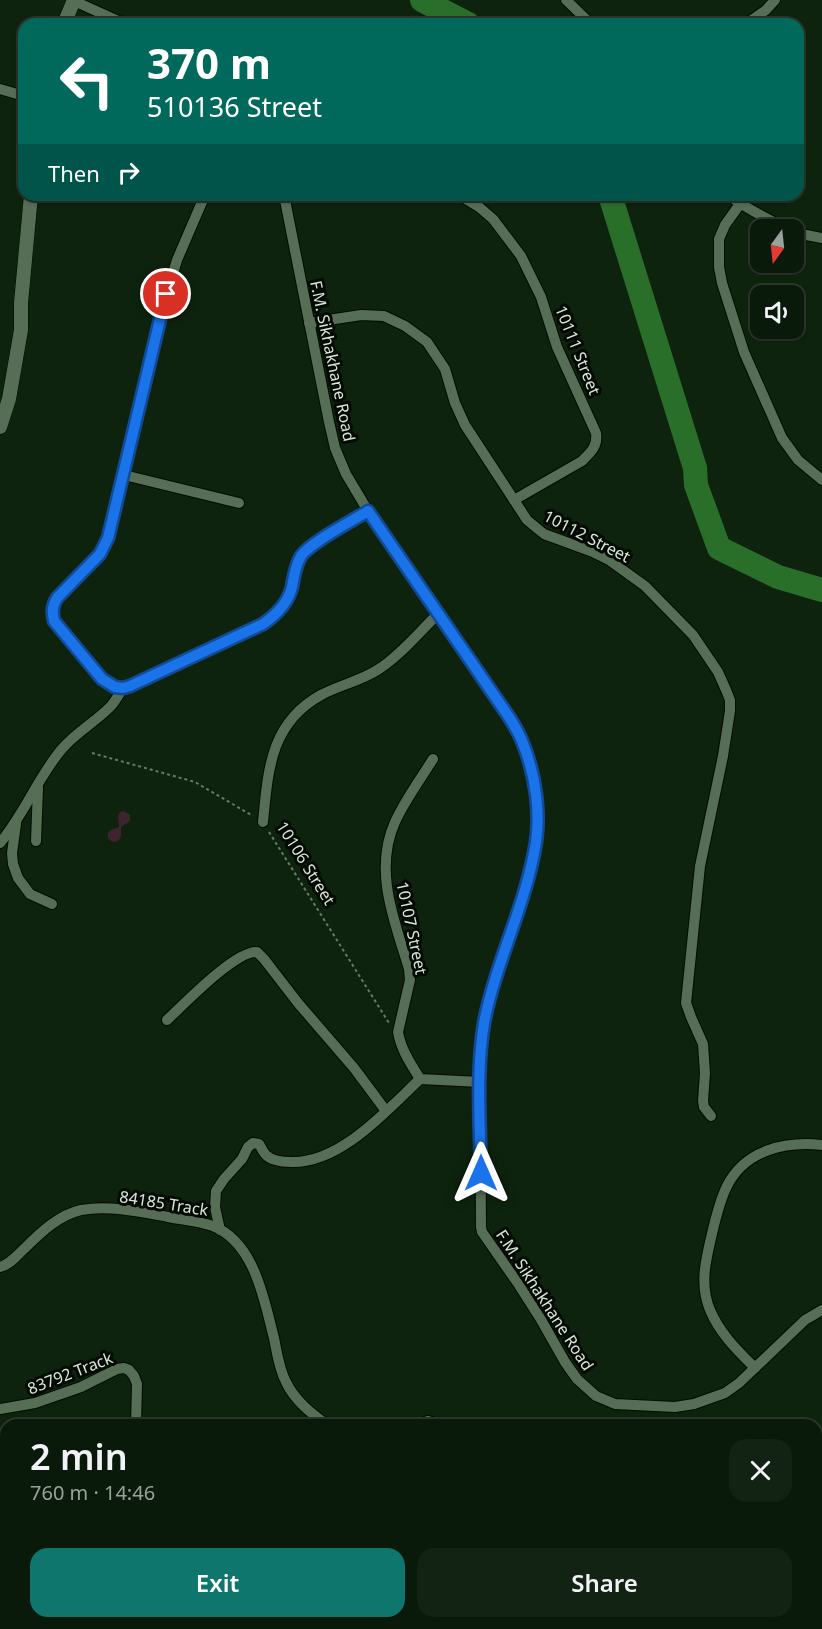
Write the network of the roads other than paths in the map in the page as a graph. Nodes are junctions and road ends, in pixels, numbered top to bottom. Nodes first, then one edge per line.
1 (566, 0) edge
2 (775, 0) edge
3 (74, 1) edge
4 (67, 18) edge
5 (111, 18) edge
6 (585, 18) edge
7 (755, 18) edge
8 (0, 89) edge
9 (18, 94) edge
10 (30, 201) edge
11 (199, 201) edge
12 (285, 201) edge
13 (469, 201) edge
14 (736, 201) edge
15 (740, 204) junction
16 (770, 219) edge
17 (804, 235) edge
18 (822, 238) edge
19 (309, 323) junction
20 (0, 427) edge
21 (124, 475) junction
22 (822, 480) edge
23 (514, 500) junction
24 (239, 503) dead end
25 (368, 511) junction
26 (439, 613) junction
27 (123, 688) junction
28 (433, 759) dead end
29 (38, 785) junction
30 (263, 822) road end
31 (16, 823) junction
32 (36, 841) dead end
33 (0, 843) edge
34 (52, 903) dead end
35 (167, 1020) dead end
36 (420, 1079) junction
37 (480, 1082) junction
38 (386, 1111) junction
39 (711, 1116) dead end
40 (822, 1145) edge
41 (220, 1230) junction
42 (0, 1267) edge
43 (822, 1310) edge
44 (755, 1368) junction
45 (0, 1409) edge
46 (136, 1419) edge
47 (319, 1419) edge

1 - 6 street
2 - 7 street
3 - 4 street
3 - 5 street
8 - 9 street
10 - 20 street
11 - 21 street
12 - 19 street, F.M. Sikhakhane Road
13 - 23 street, 10111 Street
14 - 15 street
15 - 16 street
15 - 22 street
17 - 18 street
19 - 23 street, 10112 Street
19 - 25 street, F.M. Sikhakhane Road
21 - 24 street
21 - 27 street
23 - 39 street, 10112 Street
25 - 26 street, F.M. Sikhakhane Road
25 - 27 street
26 - 30 street
26 - 37 street, F.M. Sikhakhane Road
27 - 29 street
28 - 36 street, 10107 Street
29 - 31 street
29 - 32 street
31 - 33 street
31 - 34 street
35 - 38 street
36 - 37 street
36 - 38 street
37 - 44 street, F.M. Sikhakhane Road
38 - 41 street
40 - 44 street
41 - 42 street, 84185 Track
41 - 47 street, 84185 Track
43 - 44 street, F.M. Sikhakhane Road
45 - 46 street, 83792 Track

